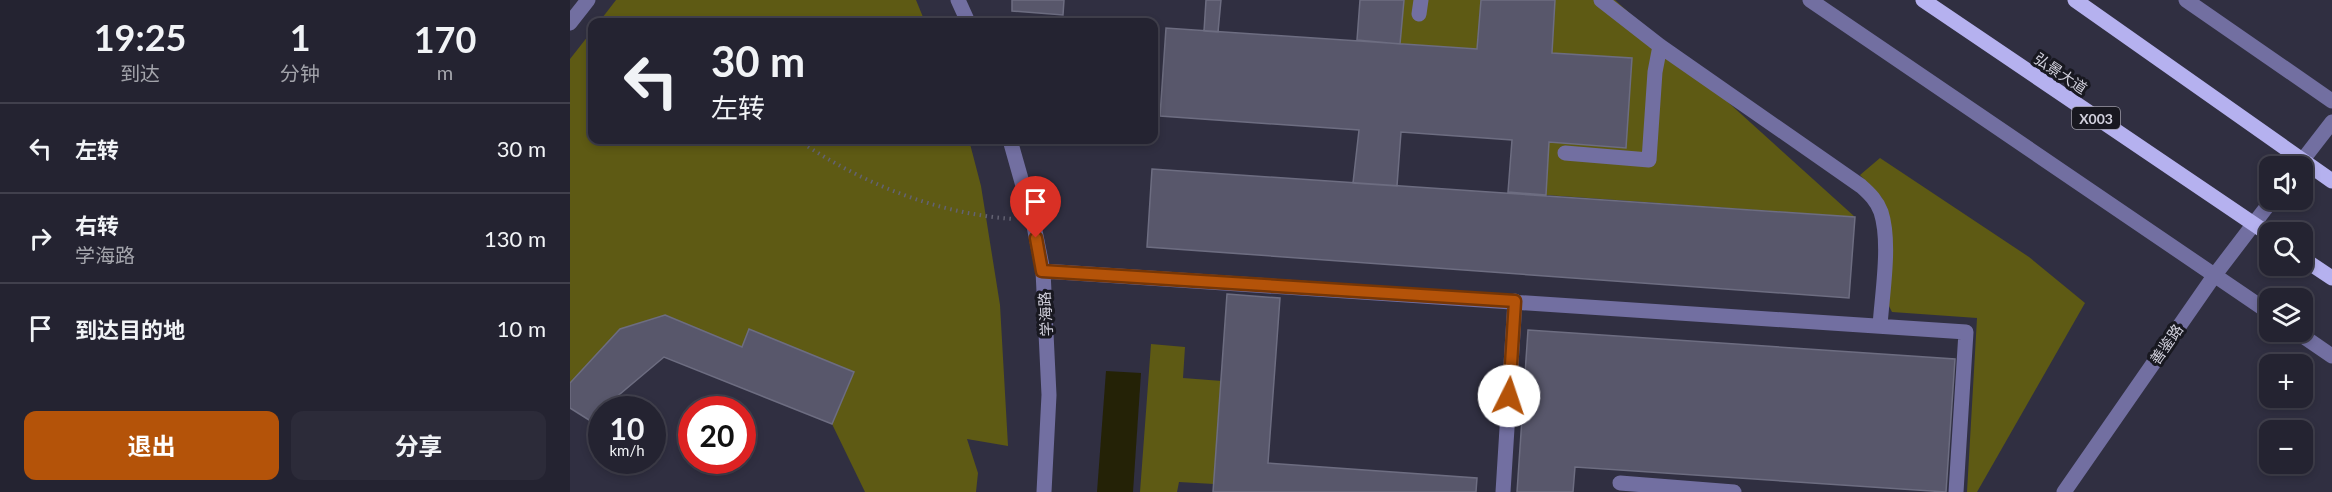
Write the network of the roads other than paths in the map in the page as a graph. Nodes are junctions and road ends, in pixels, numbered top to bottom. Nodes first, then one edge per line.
1 (588, 0) edge
2 (958, 0) edge
3 (1601, 0) edge
4 (1810, 0) edge
5 (1923, 0) edge
6 (2075, 0) edge
7 (2186, 0) edge
8 (966, 18) edge
9 (570, 23) edge
10 (1660, 46) junction
11 (2332, 101) edge
12 (2332, 122) edge
13 (1011, 144) edge
14 (1565, 153) dead end
15 (2290, 156) edge
16 (2305, 156) edge
17 (2313, 170) edge
18 (2332, 181) edge
19 (2264, 210) edge
20 (2253, 224) junction
21 (2259, 228) edge
22 (2313, 265) edge
23 (1042, 271) junction
24 (2214, 276) junction
25 (2332, 278) edge
26 (1515, 301) junction
27 (2259, 306) edge
28 (1880, 326) junction
29 (2311, 342) edge
30 (2332, 356) edge
31 (1620, 483) dead end
32 (1044, 492) edge
33 (1503, 492) edge
34 (1734, 492) edge
35 (1956, 492) edge
36 (2064, 492) edge

1 - 9 street
2 - 8 street
3 - 10 street
4 - 24 street
5 - 20 main road, 弘景大道 / X003
6 - 15 main road
7 - 11 street
10 - 14 street
10 - 28 street
12 - 16 street
13 - 23 street, 学海路
17 - 18 main road
19 - 20 street, 善鉴路
20 - 21 main road, 弘景大道 / X003
20 - 24 street, 善鉴路
22 - 25 main road
23 - 26 street
23 - 32 street, 学海路
24 - 27 street
24 - 36 street, 善鉴路
26 - 28 street
26 - 33 street
28 - 35 street
29 - 30 street
31 - 34 street

